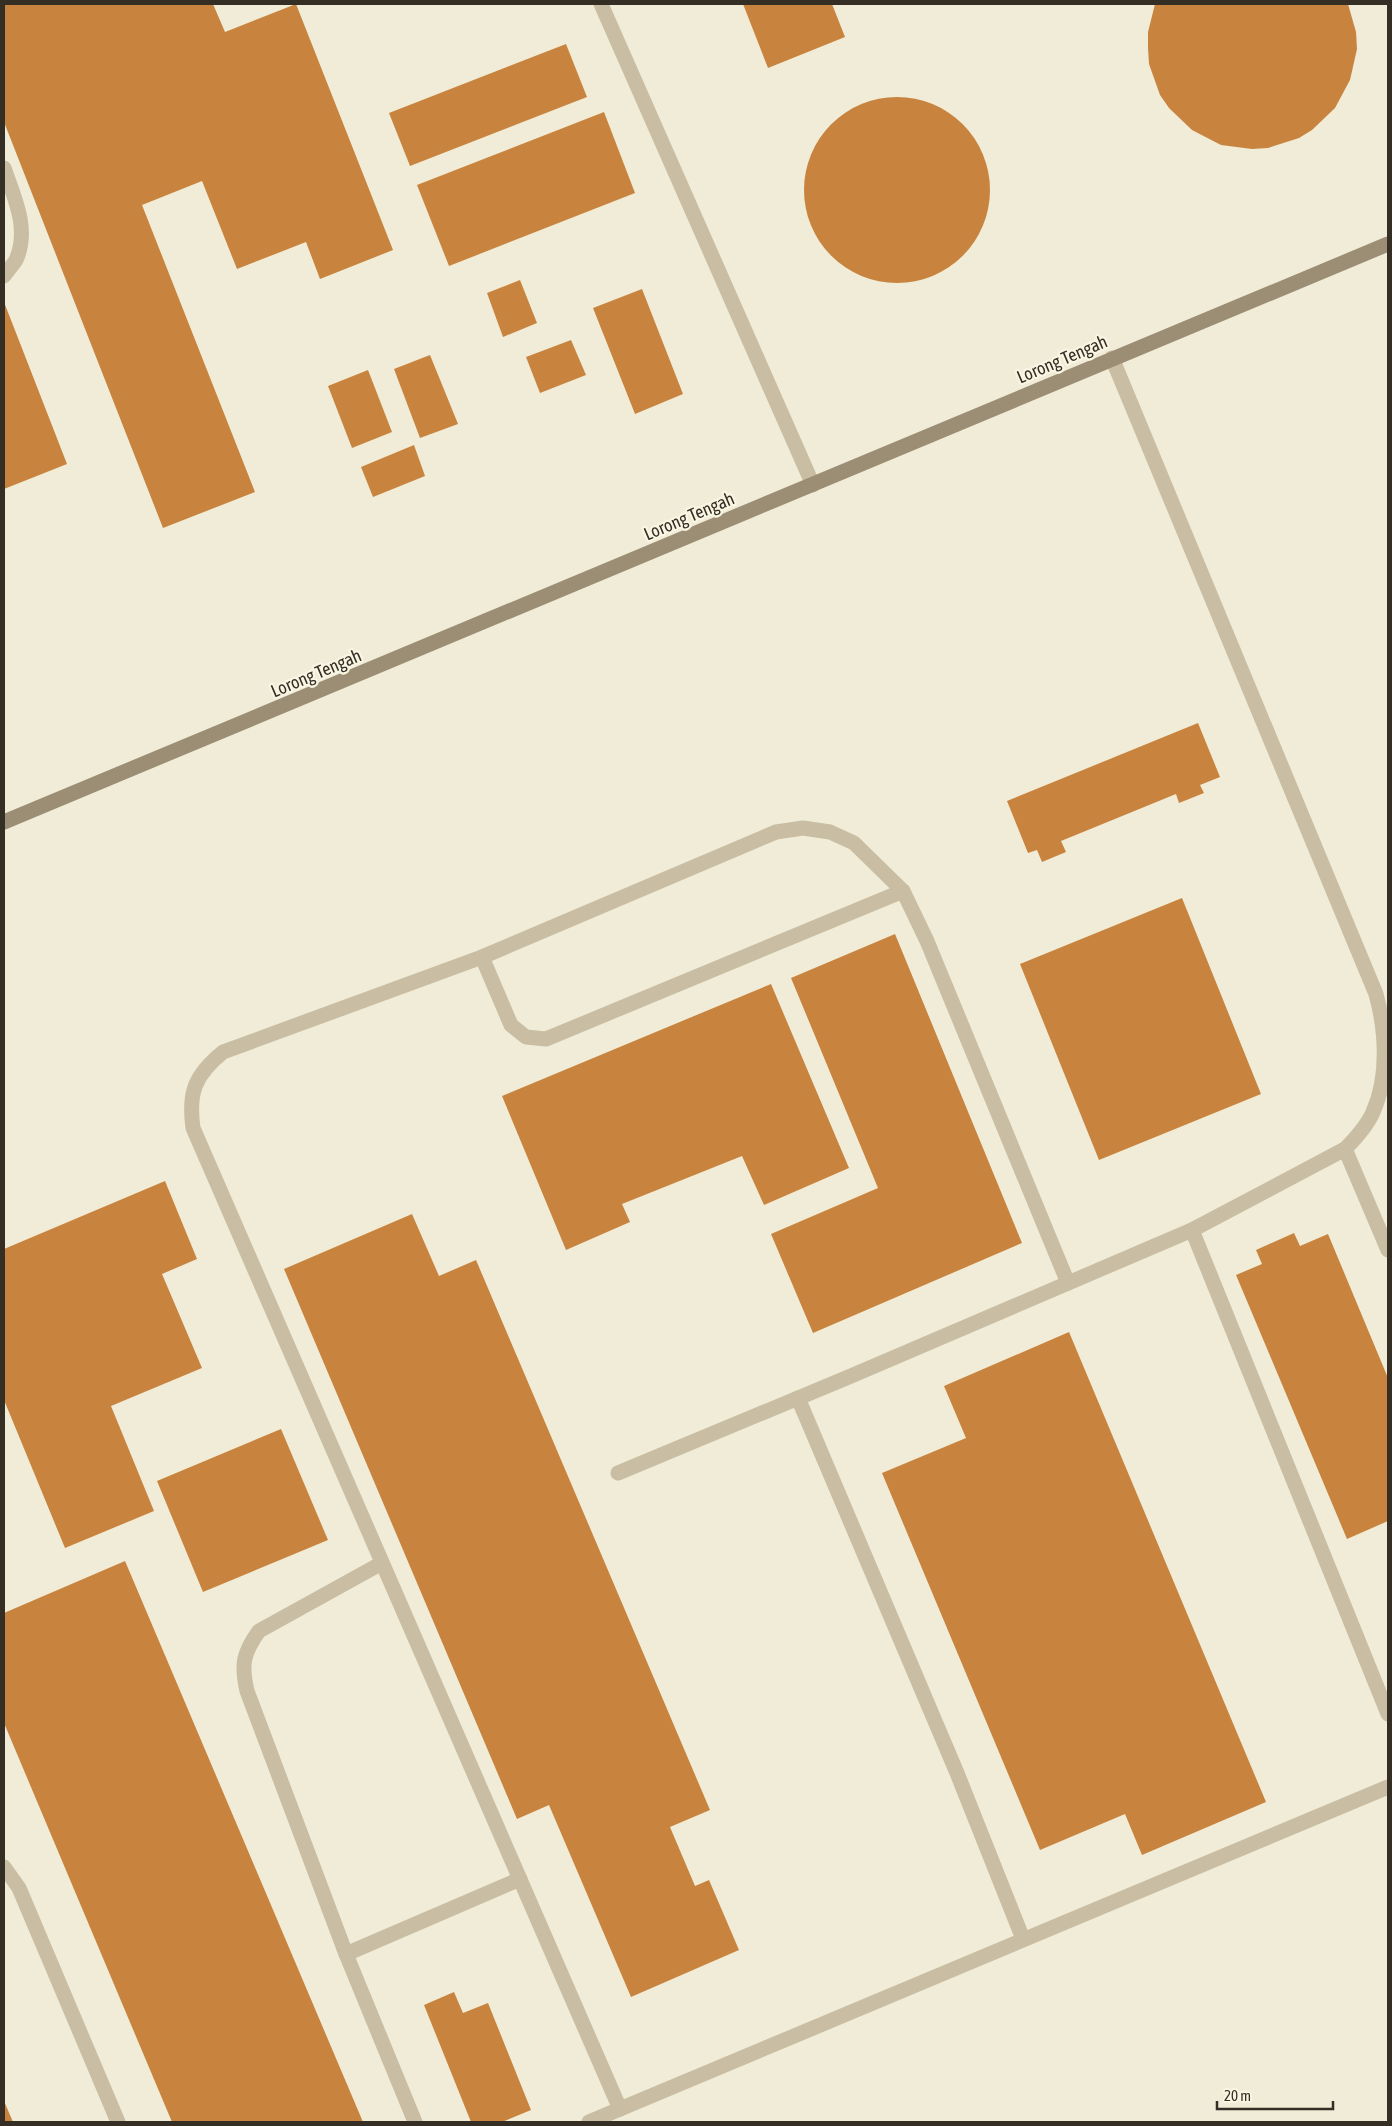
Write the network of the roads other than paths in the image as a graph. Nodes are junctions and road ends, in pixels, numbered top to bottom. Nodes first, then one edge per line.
1 (601, 4) edge
2 (4, 168) edge
3 (1388, 244) edge
4 (4, 276) edge
5 (1112, 358) junction
6 (813, 485) junction
7 (4, 822) edge
8 (903, 891) junction
9 (482, 957) junction
10 (1346, 1148) junction
11 (1192, 1230) junction
12 (1388, 1250) edge
13 (1068, 1283) junction
14 (798, 1398) junction
15 (618, 1473) dead end
16 (382, 1563) junction
17 (1388, 1714) edge
18 (1388, 1786) edge
19 (4, 1867) edge
20 (520, 1879) junction
21 (1023, 1939) junction
22 (346, 1954) junction
23 (620, 2110) junction
24 (118, 2122) edge
25 (415, 2122) edge
26 (589, 2122) edge

1 - 6 lane
2 - 4 lane
3 - 5 street, Lorong Tengah
5 - 6 street, Lorong Tengah
5 - 10 lane
6 - 7 street, Lorong Tengah
8 - 9 lane
8 - 9 lane
8 - 13 lane
9 - 16 lane
10 - 11 lane
10 - 12 lane
11 - 13 lane
11 - 17 lane
13 - 14 lane
14 - 15 lane
14 - 21 lane
16 - 20 lane
16 - 22 lane
18 - 21 lane
19 - 24 lane
20 - 22 lane
20 - 23 lane
21 - 23 lane
22 - 25 lane
23 - 26 lane

